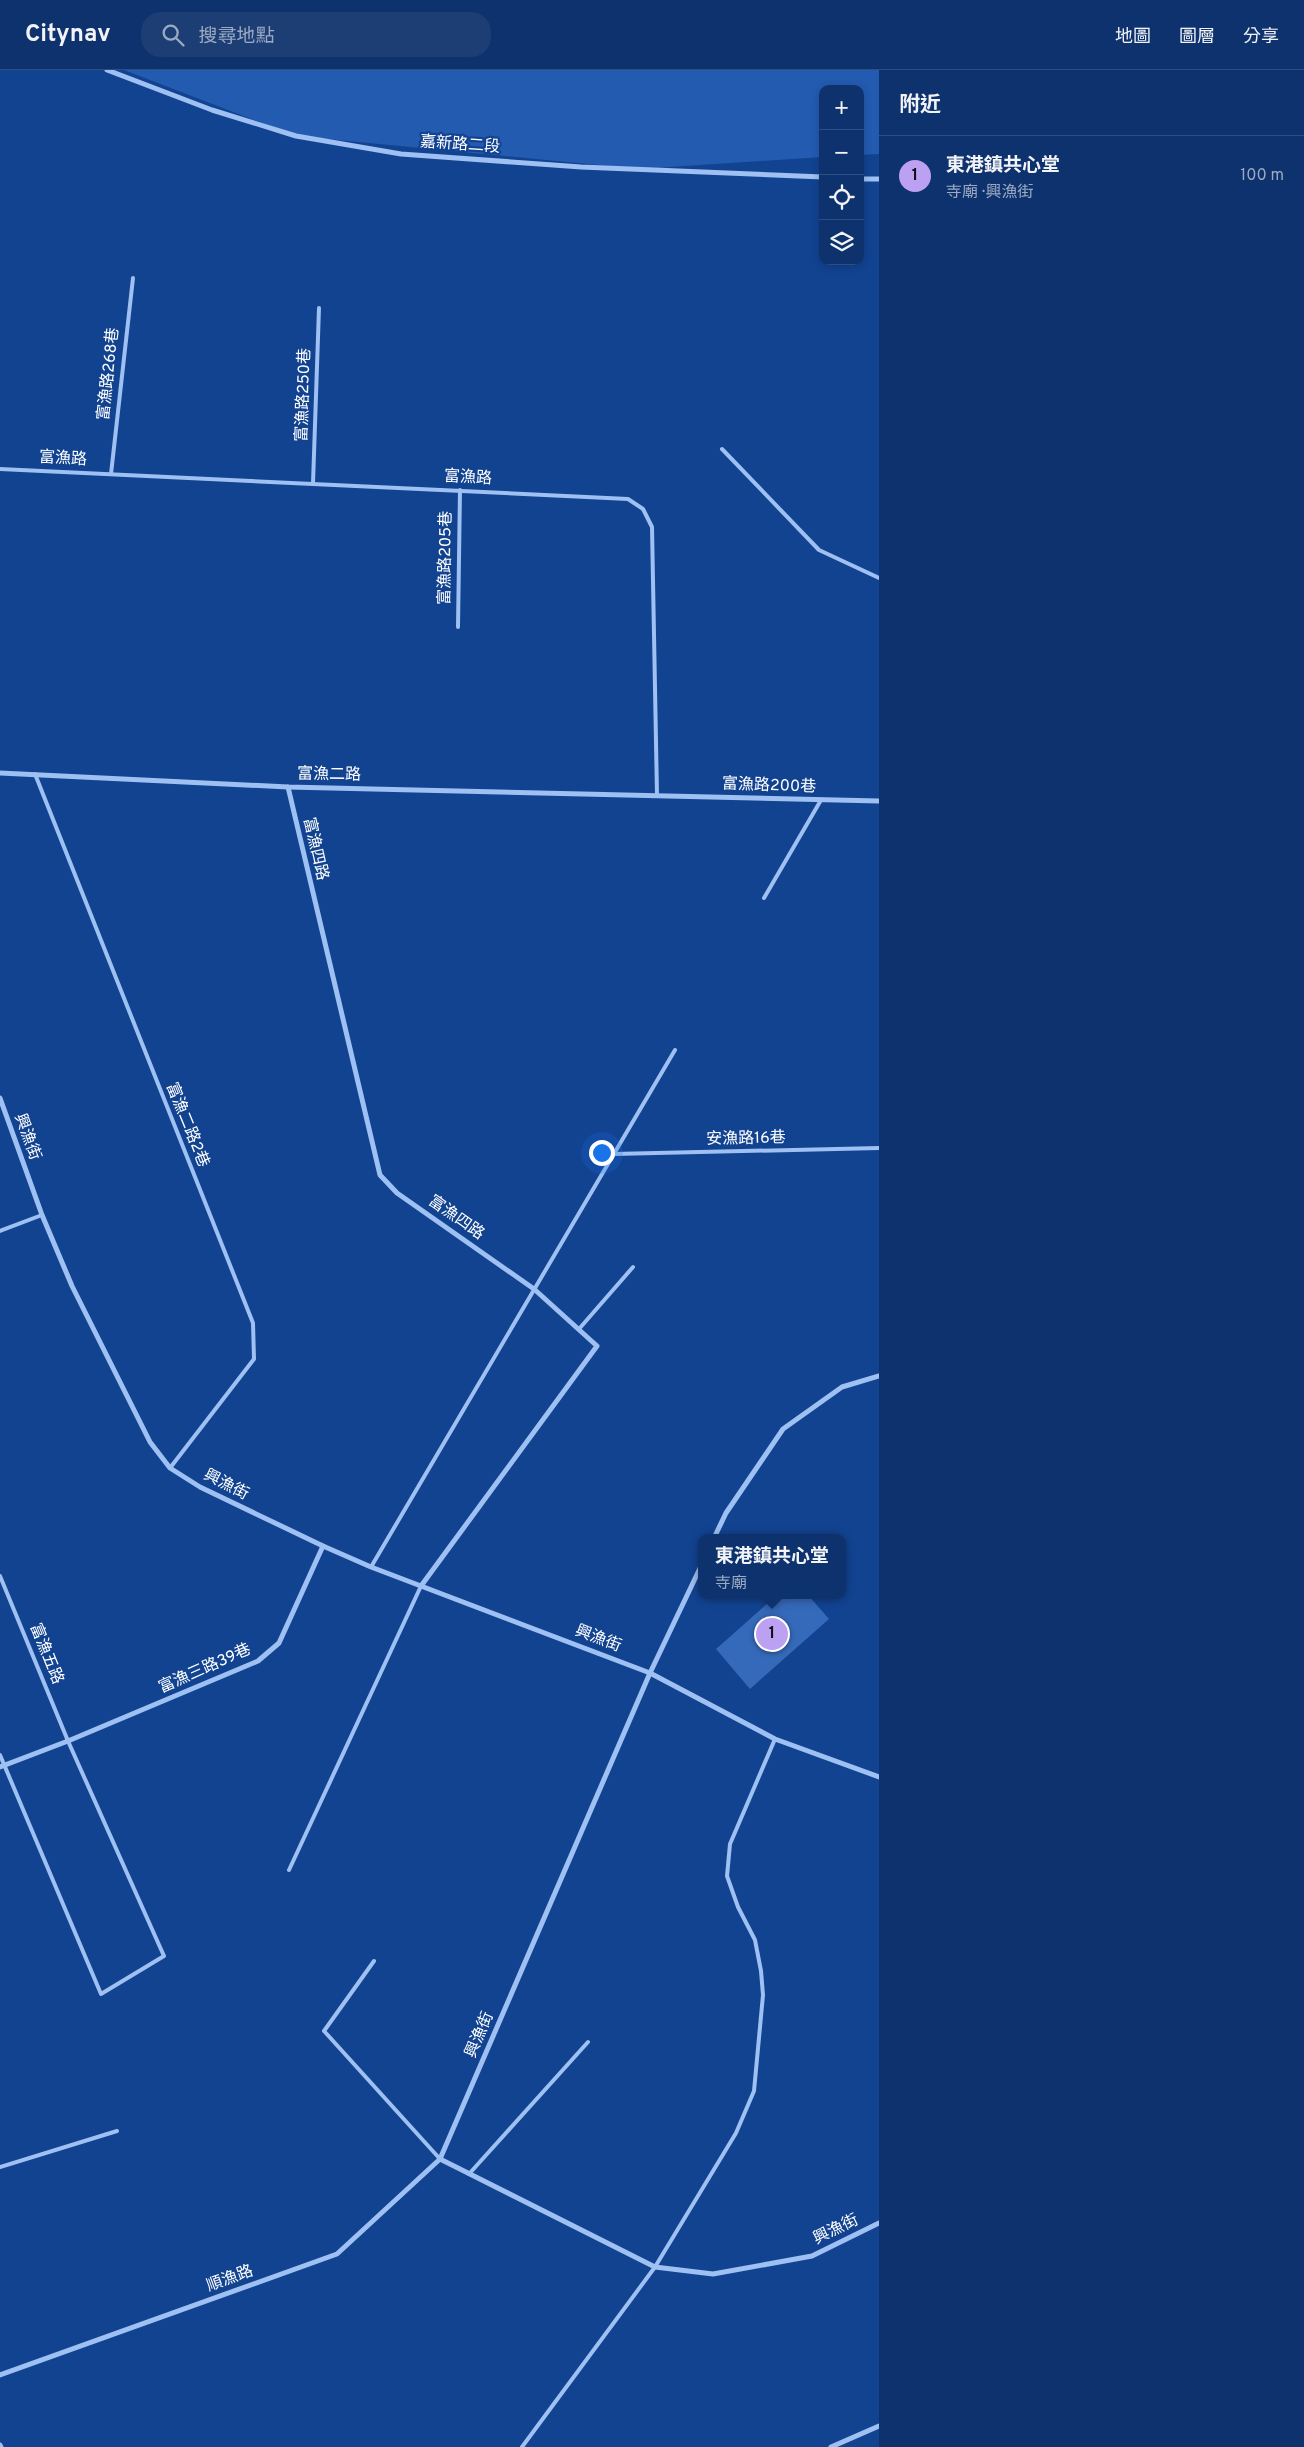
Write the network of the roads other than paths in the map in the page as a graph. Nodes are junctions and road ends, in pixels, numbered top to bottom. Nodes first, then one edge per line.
1 (107, 70) edge
2 (819, 177) edge
3 (864, 179) edge
4 (879, 180) edge
5 (133, 278) dead end
6 (319, 308) dead end
7 (722, 449) dead end
8 (0, 469) edge
9 (111, 474) junction
10 (313, 483) junction
11 (460, 490) junction
12 (879, 578) edge
13 (458, 627) dead end
14 (0, 773) edge
15 (35, 774) junction
16 (288, 787) junction
17 (657, 795) junction
18 (821, 800) junction
19 (879, 802) edge
20 (764, 898) dead end
21 (675, 1050) dead end
22 (0, 1098) edge
23 (879, 1148) edge
24 (613, 1154) junction
25 (42, 1215) junction
26 (0, 1231) edge
27 (633, 1267) dead end
28 (534, 1290) junction
29 (579, 1329) junction
30 (879, 1376) edge
31 (170, 1468) junction
32 (716, 1534) edge
33 (323, 1546) junction
34 (372, 1567) junction
35 (698, 1572) edge
36 (0, 1576) edge
37 (421, 1586) junction
38 (650, 1673) junction
39 (775, 1739) junction
40 (68, 1742) junction
41 (0, 1755) edge
42 (2, 1766) edge
43 (879, 1777) edge
44 (289, 1870) dead end
45 (374, 1961) dead end
46 (588, 2042) dead end
47 (117, 2131) dead end
48 (440, 2159) junction
49 (0, 2167) edge
50 (469, 2174) junction
51 (879, 2223) edge
52 (656, 2267) junction
53 (0, 2375) edge
54 (879, 2426) edge
55 (522, 2447) edge
56 (831, 2447) edge

1 - 2 street, 嘉新路二段
3 - 4 street
5 - 9 lane, 富漁路268巷
6 - 10 lane, 富漁路250巷
7 - 12 lane
8 - 9 lane, 富漁路
9 - 10 lane, 富漁路
10 - 11 lane, 富漁路
11 - 13 lane, 富漁路205巷
11 - 17 lane, 富漁路
14 - 15 street, 富漁二路
15 - 16 street, 富漁二路
15 - 31 lane, 富漁二路2巷
16 - 17 street, 富漁二路
16 - 28 street, 富漁四路
17 - 18 street, 富漁路200巷
18 - 19 street, 富漁路200巷
18 - 20 lane
21 - 24 lane
22 - 25 street, 興漁街
23 - 24 lane, 安漁路16巷
24 - 28 lane
25 - 26 lane
25 - 31 street, 興漁街
27 - 29 lane
28 - 29 street, 富漁四路
28 - 34 lane
29 - 37 street, 富漁四路
30 - 32 street
31 - 33 street, 興漁街
33 - 34 street, 興漁街
33 - 40 street, 富漁三路39巷
34 - 37 street, 興漁街
35 - 38 street, 興漁街
36 - 40 lane, 富漁五路
37 - 38 street, 興漁街
37 - 44 lane
38 - 39 street, 興漁街
38 - 48 street, 興漁街
39 - 43 street, 興漁街
39 - 52 lane
40 - 42 street, 富漁三路39巷
40 - 42 lane, 富漁五路
41 - 42 lane
45 - 48 lane
46 - 50 lane
47 - 49 lane
48 - 50 street, 興漁街
48 - 53 street, 順漁路
50 - 52 street, 興漁街
51 - 52 street, 興漁街
52 - 55 lane
54 - 56 street

